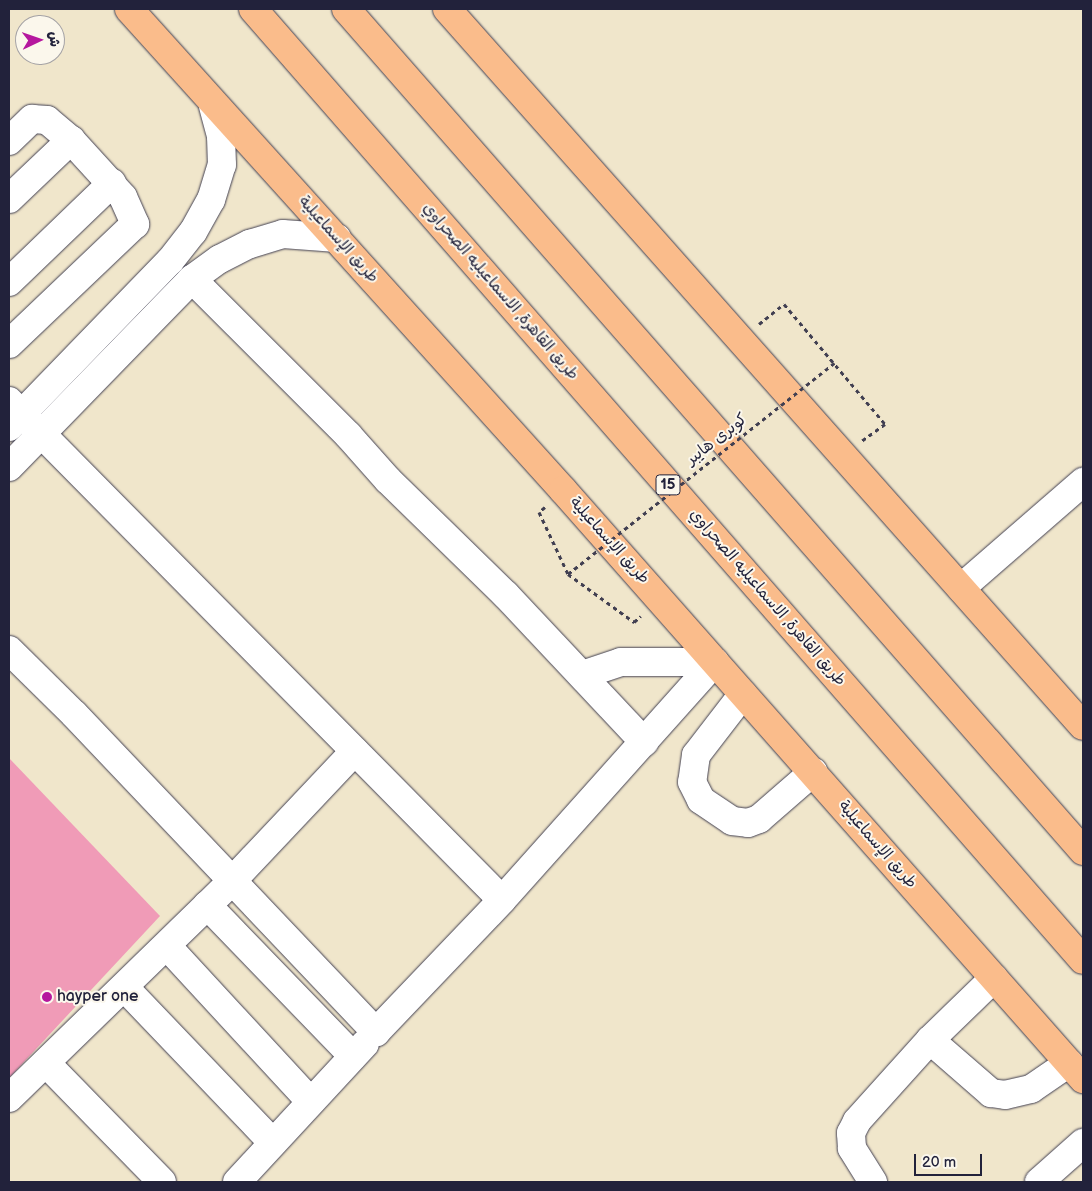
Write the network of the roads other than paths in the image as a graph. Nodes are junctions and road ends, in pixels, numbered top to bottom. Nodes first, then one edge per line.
1 (129, 9) edge
2 (253, 9) edge
3 (346, 9) edge
4 (447, 9) edge
5 (214, 106) junction
6 (71, 140) junction
7 (9, 141) edge
8 (112, 184) junction
9 (9, 199) edge
10 (337, 238) junction
11 (192, 279) junction
12 (9, 282) edge
13 (9, 344) edge
14 (13, 414) edge
15 (42, 435) junction
16 (9, 467) edge
17 (1083, 482) edge
18 (961, 588) junction
19 (9, 650) edge
20 (715, 662) junction
21 (582, 675) junction
22 (743, 694) junction
23 (1083, 726) edge
24 (644, 742) junction
25 (355, 751) junction
26 (813, 772) junction
27 (1083, 851) edge
28 (232, 882) junction
29 (502, 900) junction
30 (207, 905) junction
31 (167, 946) junction
32 (1083, 960) edge
33 (994, 978) junction
34 (125, 988) junction
35 (376, 1032) junction
36 (930, 1040) junction
37 (353, 1056) junction
38 (46, 1063) junction
39 (1076, 1071) edge
40 (9, 1098) edge
41 (311, 1102) junction
42 (1083, 1142) edge
43 (273, 1143) junction
44 (162, 1182) edge
45 (237, 1182) edge
46 (873, 1182) edge
47 (1039, 1182) edge

1 - 5 main road, طريق الإسماعيلية
2 - 32 main road, طريق القاهرة, الاسماعيليه الصحراوي / 15
3 - 27 main road
4 - 18 main road
5 - 10 main road, طريق الإسماعيلية
5 - 14 street
6 - 7 street
6 - 8 street
6 - 9 street
8 - 12 street
8 - 13 street
10 - 11 street
10 - 20 main road, طريق الإسماعيلية
11 - 15 street
11 - 21 street
14 - 15 street
15 - 16 street
15 - 25 street
17 - 18 street
18 - 23 main road
19 - 28 street
20 - 21 street
20 - 22 main road, طريق الإسماعيلية
20 - 24 street
21 - 24 street
22 - 26 main road, طريق الإسماعيلية
22 - 26 street
24 - 29 street
25 - 28 street
25 - 29 street
26 - 33 main road, طريق الإسماعيلية
28 - 30 street
28 - 35 street
29 - 35 street
30 - 31 street
30 - 37 street
31 - 34 street
31 - 41 street
33 - 36 street
33 - 39 main road, طريق الإسماعيلية
34 - 38 street
34 - 43 street
35 - 37 street
36 - 39 street
36 - 46 street
37 - 41 street
38 - 40 street
38 - 44 street
41 - 43 street
42 - 47 street
43 - 45 street

